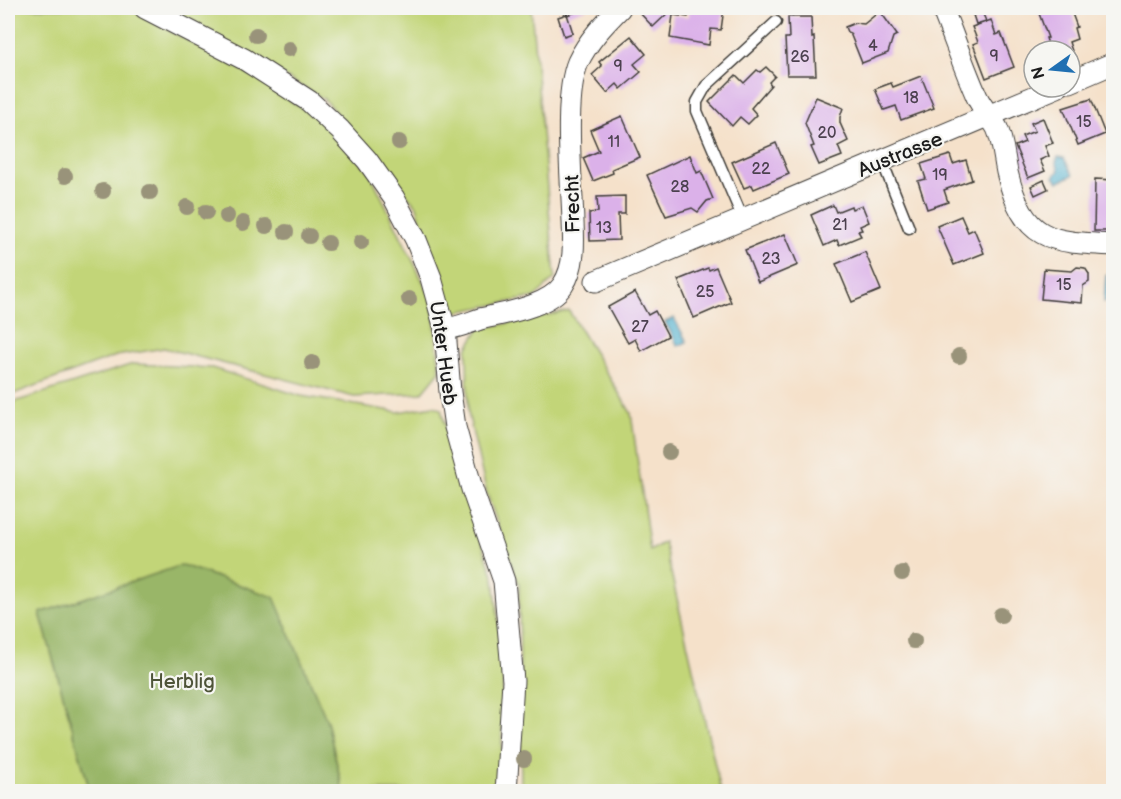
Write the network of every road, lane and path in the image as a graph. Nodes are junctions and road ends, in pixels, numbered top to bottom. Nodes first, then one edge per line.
1 (145, 8) edge
2 (620, 8) edge
3 (942, 8) edge
4 (776, 22) dead end
5 (1113, 63) edge
6 (1082, 76) edge
7 (1030, 99) edge
8 (989, 117) junction
9 (882, 161) junction
10 (743, 219) junction
11 (909, 228) dead end
12 (1113, 244) edge
13 (596, 281) dead end
14 (445, 329) junction
15 (506, 792) edge

1 - 14 street, Unter Hueb
2 - 14 street, Frecht
3 - 8 street
4 - 10 lane
5 - 6 street
7 - 8 street, Austrasse
8 - 9 street, Austrasse
8 - 12 street
9 - 10 street, Austrasse
9 - 11 lane
10 - 13 street, Austrasse
14 - 15 street, Unter Hueb

